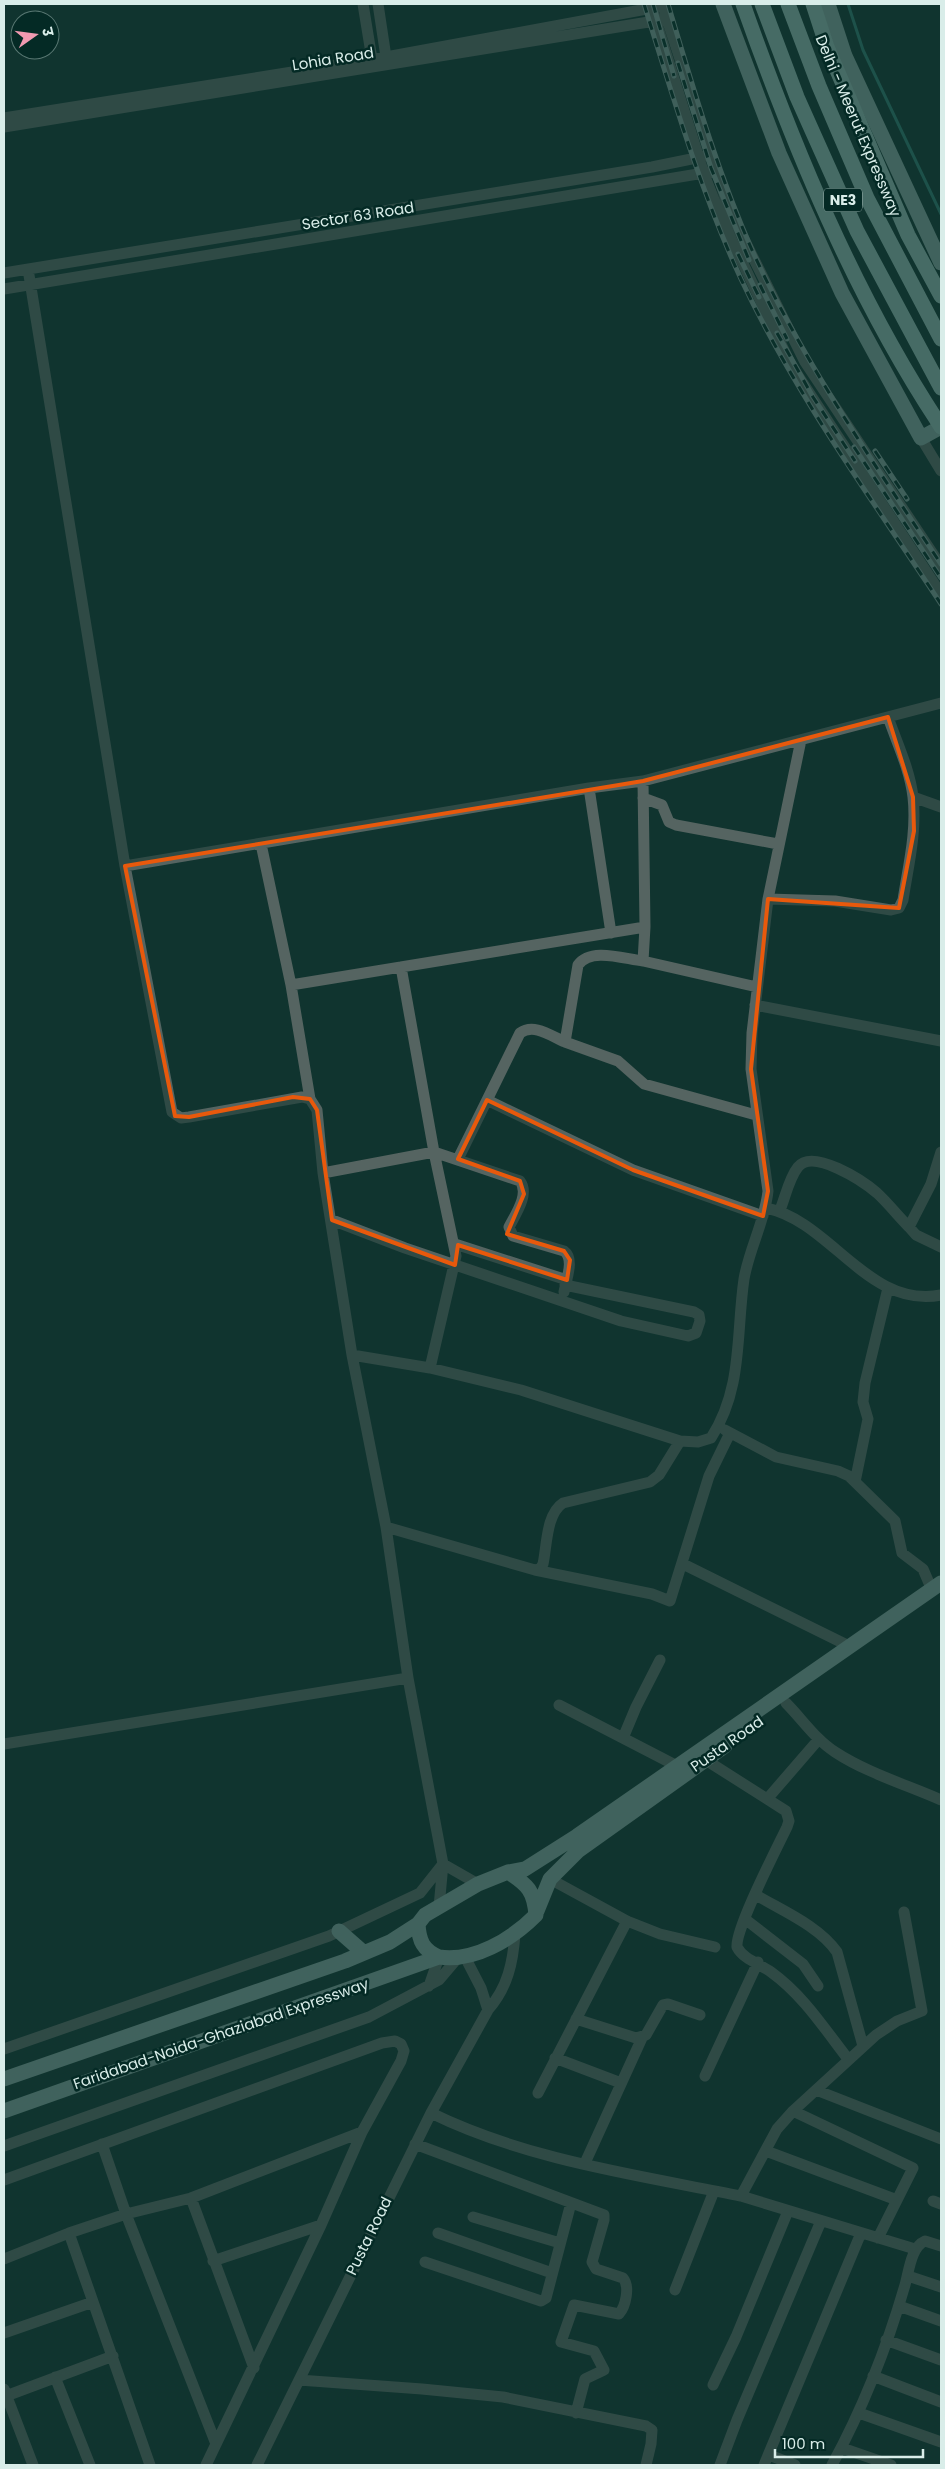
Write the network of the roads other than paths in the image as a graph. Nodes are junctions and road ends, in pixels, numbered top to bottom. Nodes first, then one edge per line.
1 (363, 4) edge
2 (378, 4) edge
3 (723, 4) edge
4 (743, 4) edge
5 (762, 4) edge
6 (788, 4) edge
7 (813, 4) edge
8 (828, 4) edge
9 (657, 5) edge
10 (662, 20) junction
11 (386, 57) junction
12 (372, 59) junction
13 (4, 118) edge
14 (4, 127) edge
15 (705, 156) junction
16 (652, 167) junction
17 (716, 171) junction
18 (704, 174) junction
19 (655, 182) junction
20 (941, 263) edge
21 (28, 270) junction
22 (4, 273) edge
23 (30, 285) junction
24 (4, 289) edge
25 (941, 296) edge
26 (941, 339) edge
27 (941, 388) edge
28 (940, 426) edge
29 (921, 438) junction
30 (939, 463) edge
31 (941, 566) edge
32 (941, 594) edge
33 (941, 703) edge
34 (888, 717) junction
35 (801, 740) junction
36 (643, 781) junction
37 (589, 788) junction
38 (913, 797) junction
39 (643, 798) junction
40 (941, 807) edge
41 (261, 844) junction
42 (778, 844) junction
43 (126, 866) junction
44 (768, 899) junction
45 (645, 927) junction
46 (611, 933) junction
47 (643, 961) junction
48 (401, 968) junction
49 (291, 985) junction
50 (757, 987) junction
51 (755, 1005) junction
52 (941, 1041) edge
53 (565, 1042) junction
54 (310, 1099) junction
55 (487, 1100) junction
56 (756, 1114) junction
57 (434, 1152) junction
58 (941, 1152) edge
59 (458, 1159) junction
60 (323, 1173) junction
61 (780, 1210) junction
62 (765, 1212) junction
63 (332, 1220) junction
64 (909, 1227) junction
65 (455, 1244) junction
66 (941, 1247) edge
67 (455, 1265) junction
68 (566, 1282) junction
69 (888, 1288) junction
70 (941, 1295) edge
71 (562, 1301) junction
72 (352, 1355) junction
73 (430, 1368) junction
74 (717, 1426) junction
75 (730, 1433) junction
76 (680, 1441) junction
77 (855, 1482) junction
78 (386, 1527) junction
79 (682, 1564) junction
80 (535, 1570) junction
81 (938, 1589) edge
82 (850, 1647) junction
83 (660, 1660) dead end
84 (408, 1678) junction
85 (786, 1703) junction
86 (560, 1705) dead end
87 (623, 1738) junction
88 (819, 1739) junction
89 (4, 1744) edge
90 (700, 1756) junction
91 (677, 1766) junction
92 (768, 1798) junction
93 (941, 1800) edge
94 (557, 1848) joint
95 (443, 1864) junction
96 (508, 1872) junction
97 (550, 1879) junction
98 (478, 1884) junction
99 (756, 1895) junction
100 (439, 1907) junction
101 (904, 1912) dead end
102 (536, 1915) junction
103 (745, 1920) junction
104 (627, 1921) junction
105 (418, 1924) junction
106 (339, 1931) junction
107 (515, 1934) junction
108 (715, 1947) dead end
109 (364, 1953) junction
110 (439, 1958) junction
111 (460, 1958) junction
112 (758, 1962) junction
113 (429, 1986) junction
114 (818, 1986) dead end
115 (488, 2010) junction
116 (700, 2015) dead end
117 (576, 2019) junction
118 (642, 2038) junction
119 (863, 2046) junction
120 (4, 2049) edge
121 (555, 2058) junction
122 (848, 2059) junction
123 (705, 2076) dead end
124 (4, 2079) edge
125 (621, 2083) junction
126 (816, 2090) junction
127 (538, 2093) dead end
128 (4, 2111) edge
129 (793, 2111) junction
130 (431, 2113) junction
131 (362, 2132) junction
132 (941, 2139) edge
133 (102, 2144) junction
134 (415, 2144) junction
135 (4, 2146) edge
136 (766, 2151) junction
137 (585, 2163) junction
138 (4, 2180) edge
139 (714, 2191) junction
140 (741, 2196) junction
141 (190, 2198) junction
142 (897, 2200) junction
143 (571, 2203) junction
144 (788, 2211) junction
145 (126, 2214) junction
146 (473, 2217) dead end
147 (821, 2221) junction
148 (321, 2225) junction
149 (69, 2233) junction
150 (438, 2233) dead end
151 (861, 2234) junction
152 (878, 2238) junction
153 (560, 2243) junction
154 (941, 2246) edge
155 (916, 2249) junction
156 (4, 2259) edge
157 (213, 2261) junction
158 (425, 2262) dead end
159 (552, 2273) junction
160 (908, 2276) junction
161 (941, 2287) edge
162 (675, 2290) dead end
163 (93, 2302) junction
164 (899, 2306) junction
165 (941, 2321) edge
166 (4, 2333) edge
167 (886, 2340) junction
168 (113, 2356) junction
169 (941, 2360) edge
170 (254, 2368) junction
171 (873, 2376) junction
172 (56, 2377) junction
173 (300, 2380) junction
174 (713, 2385) dead end
175 (5, 2393) edge
176 (941, 2402) edge
177 (576, 2412) junction
178 (859, 2413) junction
179 (941, 2442) edge
180 (216, 2444) junction
181 (842, 2448) junction
182 (766, 2460) edge
183 (146, 2464) edge
184 (34, 2465) edge
185 (90, 2465) edge
186 (206, 2465) edge
187 (256, 2465) edge
188 (646, 2465) edge
189 (720, 2465) edge
190 (795, 2465) edge
191 (832, 2465) edge
192 (891, 2465) edge

1 - 12 street
2 - 11 street
3 - 29 main road
4 - 28 highway
5 - 27 highway, NE3
6 - 26 highway, Delhi - Meerut Expressway / NE3
7 - 25 highway
8 - 20 main road
9 - 10 street
9 - 11 street, Lohia Road
10 - 14 street, Lohia Road
10 - 15 street
11 - 12 street, Lohia Road
12 - 13 street, Lohia Road
15 - 16 street, Sector 63 Road
15 - 17 street
15 - 18 street
16 - 19 street
16 - 21 street, Sector 63 Road
17 - 18 street, Sector 63 Road
17 - 31 street
18 - 19 street, Sector 63 Road
18 - 32 street
19 - 23 street, Sector 63 Road
21 - 22 street, Sector 63 Road
21 - 23 street
23 - 24 street, Sector 63 Road
23 - 43 street
28 - 29 main road
29 - 30 street
33 - 34 street
34 - 35 street
34 - 38 street
35 - 36 street
35 - 42 street
36 - 37 street
36 - 39 street
37 - 41 street
37 - 46 street
38 - 40 street
38 - 44 street
39 - 42 street
39 - 45 street
41 - 43 street
41 - 49 street
42 - 44 street
43 - 54 street
44 - 50 street
45 - 46 street
45 - 47 street
46 - 48 street
47 - 50 street
47 - 53 street
48 - 49 street
48 - 57 street
49 - 54 street
50 - 51 street
51 - 52 street
51 - 56 street
53 - 55 street
53 - 56 street
54 - 60 street
55 - 59 street
55 - 62 street
56 - 62 street
57 - 59 street
57 - 60 street
57 - 65 street
58 - 64 street
59 - 68 street
60 - 63 street
61 - 62 street
61 - 64 street
61 - 69 street
62 - 74 street
63 - 67 street
63 - 72 street
64 - 66 street
65 - 67 street
65 - 68 street
67 - 71 street
67 - 73 street
68 - 71 street
68 - 71 street
69 - 70 street
69 - 77 street
72 - 73 street
72 - 78 street
73 - 76 street
74 - 75 street
74 - 76 street
75 - 77 street
75 - 79 street
76 - 80 street
77 - 81 street
78 - 80 street
78 - 84 street
79 - 80 street
79 - 82 street
81 - 82 main road, Pusta Road
81 - 85 main road, Pusta Road
82 - 90 main road, Pusta Road
83 - 87 street
84 - 89 street
84 - 95 street
85 - 88 street
85 - 90 main road, Pusta Road
86 - 87 street
87 - 91 street
88 - 92 street
88 - 93 street
90 - 91 main road, Pusta Road
90 - 92 street
90 - 97 main road, Pusta Road
91 - 94 main road, Pusta Road
92 - 99 street
94 - 96 main road, Faridabad-Noida-Ghaziabad Expressway
95 - 98 street
95 - 100 street
95 - 106 street
96 - 98 main road, Faridabad-Noida-Ghaziabad Expressway
96 - 102 main road
97 - 102 main road, Pusta Road
97 - 104 street
98 - 100 main road, Faridabad-Noida-Ghaziabad Expressway
99 - 103 street
99 - 119 street
100 - 105 main road, Faridabad-Noida-Ghaziabad Expressway
101 - 119 street
102 - 107 main road
103 - 112 street
103 - 114 street
104 - 108 street
104 - 117 street
105 - 109 main road, Faridabad-Noida-Ghaziabad Expressway
105 - 110 main road
106 - 109 main road
106 - 120 street
107 - 111 main road
107 - 115 street, Pusta Road
109 - 124 main road, Faridabad-Noida-Ghaziabad Expressway
110 - 111 main road, Faridabad-Noida-Ghaziabad Expressway
110 - 113 street
110 - 128 main road, Faridabad-Noida-Ghaziabad Expressway
111 - 113 street
111 - 115 street
112 - 122 street
112 - 123 street
113 - 135 street
115 - 130 street, Pusta Road
116 - 118 street
117 - 118 street
117 - 121 street
118 - 125 street
119 - 122 street
121 - 125 street
121 - 127 street
122 - 126 street
125 - 137 street
126 - 129 street
126 - 132 street
129 - 136 street
129 - 142 street
130 - 134 street, Pusta Road
130 - 137 street
131 - 133 street
131 - 141 street
131 - 148 street
133 - 138 street
133 - 145 street
134 - 143 street
134 - 173 street, Pusta Road
136 - 140 street
136 - 142 street
137 - 139 street
139 - 140 street
139 - 162 street
140 - 144 street
141 - 145 street
141 - 157 street
142 - 152 street
143 - 153 street
143 - 177 street
144 - 147 street
144 - 174 street
145 - 149 street
145 - 180 street
146 - 153 street
147 - 151 street
147 - 189 street
148 - 157 street
148 - 170 street
149 - 156 street
149 - 163 street
150 - 159 street
151 - 152 street
151 - 182 street
152 - 155 street
153 - 159 street
154 - 155 street
155 - 160 street
157 - 170 street
158 - 159 street
160 - 161 street
160 - 164 street
163 - 166 street
163 - 168 street
164 - 165 street
164 - 167 street
167 - 169 street
167 - 171 street
168 - 172 street
168 - 183 street
170 - 180 street
171 - 176 street
171 - 178 street
172 - 175 street
172 - 185 street
173 - 177 street
173 - 187 street, Pusta Road
175 - 184 street
177 - 188 street
178 - 179 street
178 - 181 street
180 - 186 street
181 - 191 street
181 - 192 street
182 - 190 street

